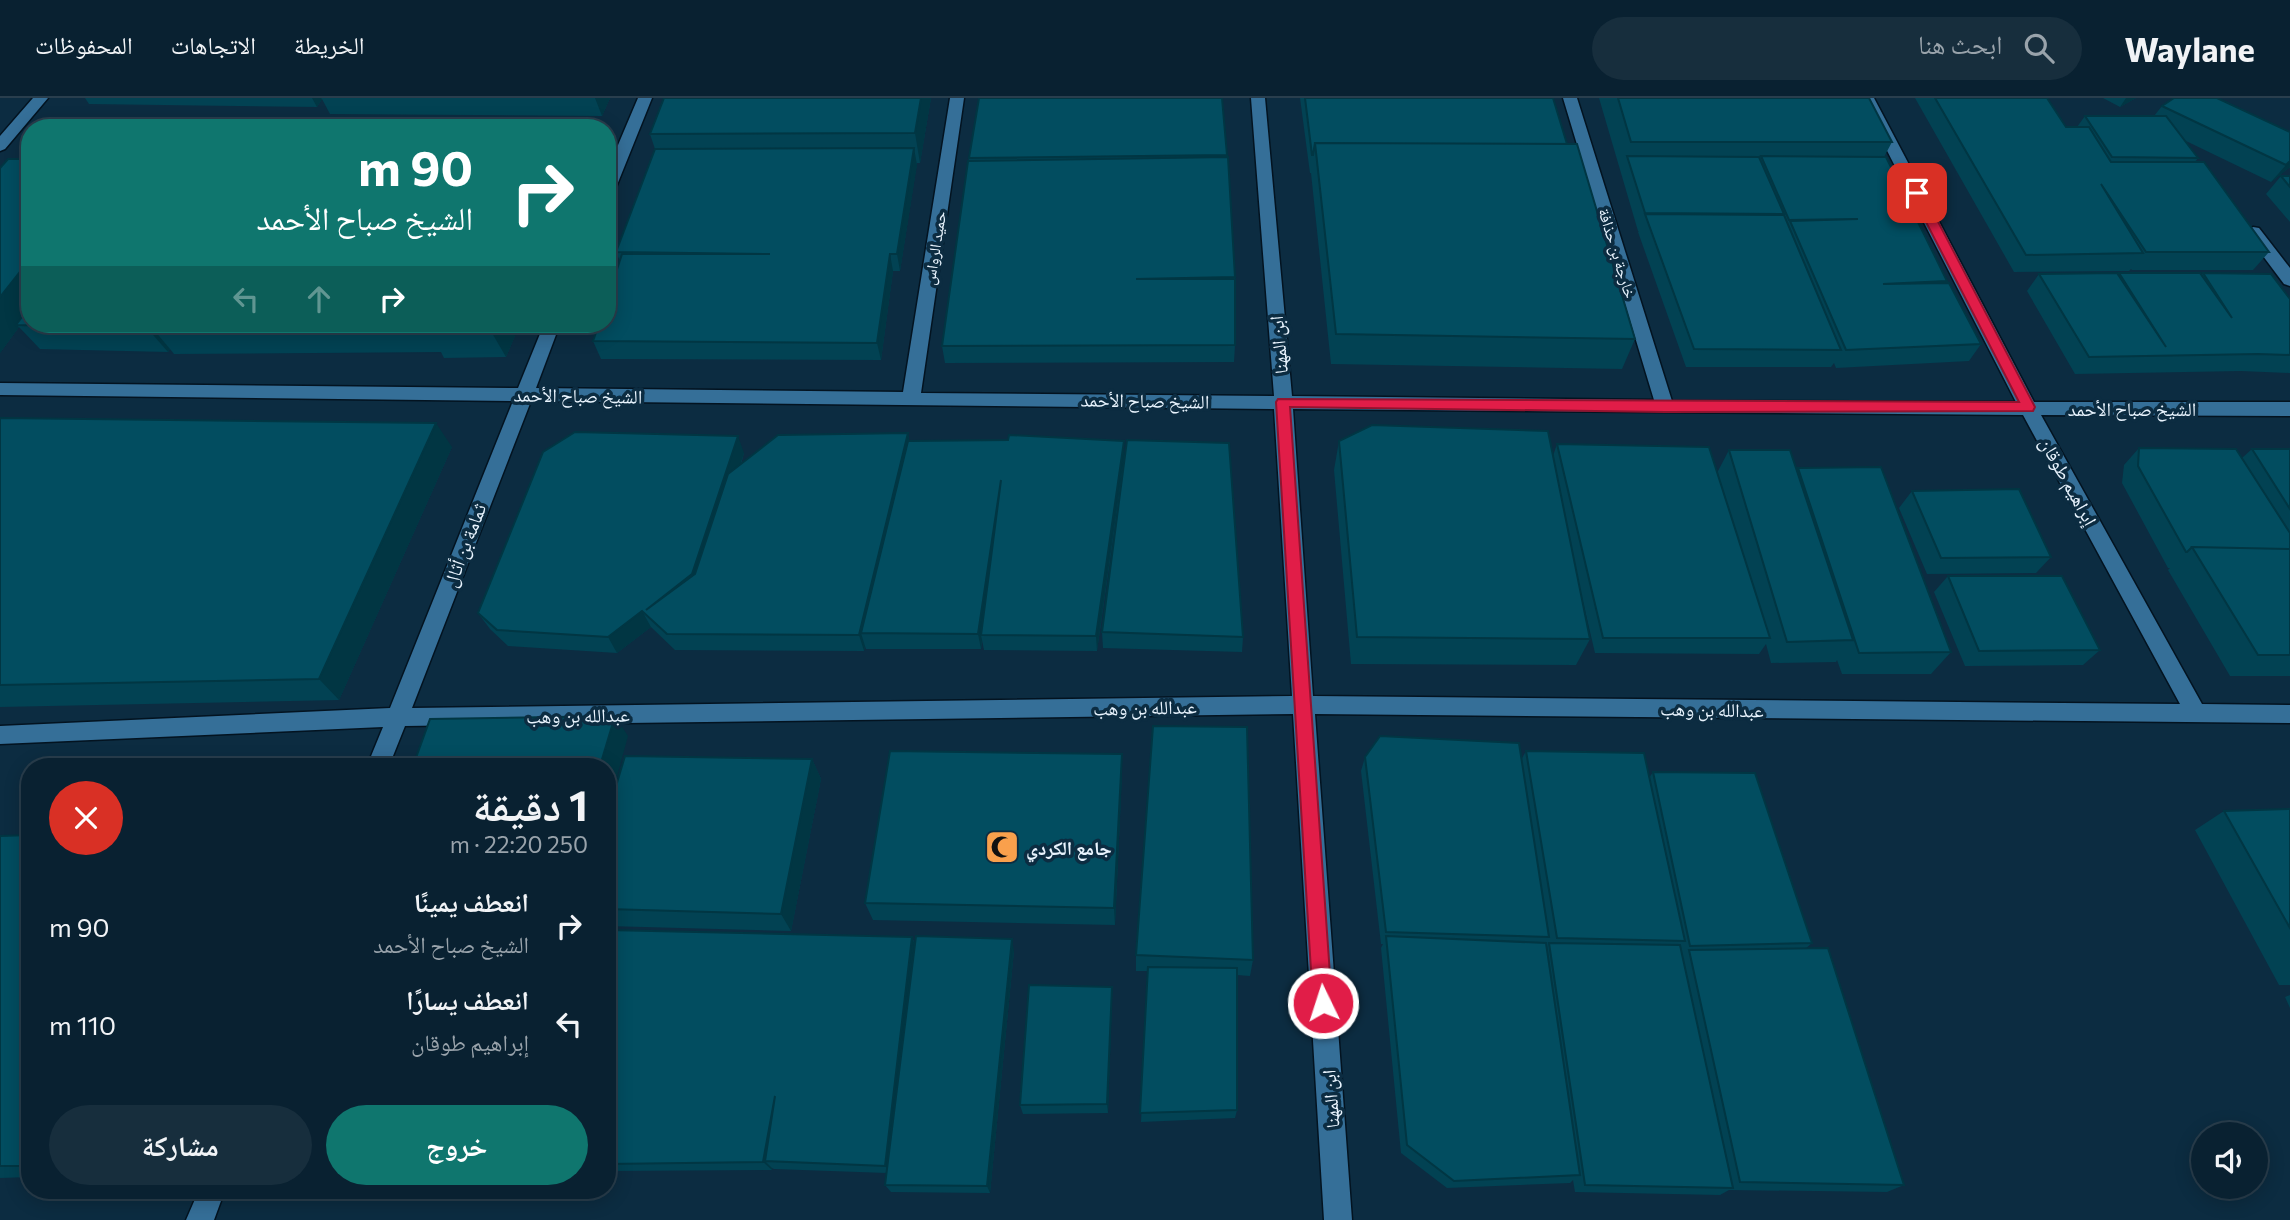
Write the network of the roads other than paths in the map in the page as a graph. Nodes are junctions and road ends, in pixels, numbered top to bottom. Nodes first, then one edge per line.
1 (41, 98) edge
2 (645, 98) edge
3 (957, 98) edge
4 (1258, 98) edge
5 (1570, 98) edge
6 (1867, 98) edge
7 (28, 119) edge
8 (21, 130) edge
9 (616, 138) edge
10 (628, 138) junction
11 (0, 146) edge
12 (616, 168) edge
13 (2243, 218) edge
14 (2290, 280) edge
15 (548, 333) edge
16 (0, 389) edge
17 (523, 394) junction
18 (911, 398) junction
19 (1283, 402) junction
20 (1665, 407) junction
21 (2028, 407) junction
22 (2290, 409) edge
23 (1301, 705) junction
24 (2196, 713) junction
25 (2290, 714) edge
26 (397, 717) junction
27 (0, 735) edge
28 (381, 758) edge
29 (208, 1199) edge
30 (200, 1220) edge
31 (1338, 1220) edge

1 - 7 street
2 - 10 street
3 - 18 street, حميد الرواس
4 - 19 street, ابن المهنا
5 - 20 street, خارجة بن حذافة
6 - 21 street, إبراهيم طوقان
8 - 11 street
9 - 10 street
10 - 12 street
13 - 14 street
15 - 17 street, ثمامة بن أثال
16 - 17 street, الشيخ صباح الأحمد
17 - 18 street, الشيخ صباح الأحمد
17 - 26 street, ثمامة بن أثال
18 - 19 street, الشيخ صباح الأحمد
19 - 20 street, الشيخ صباح الأحمد
19 - 23 street, ابن المهنا
20 - 21 street, الشيخ صباح الأحمد
21 - 22 street, الشيخ صباح الأحمد
21 - 24 street, إبراهيم طوقان
23 - 24 street, عبدالله بن وهب
23 - 26 street, عبدالله بن وهب
23 - 31 street, ابن المهنا
24 - 25 street, عبدالله بن وهب
26 - 27 street, عبدالله بن وهب
26 - 28 street, ثمامة بن أثال
29 - 30 street

